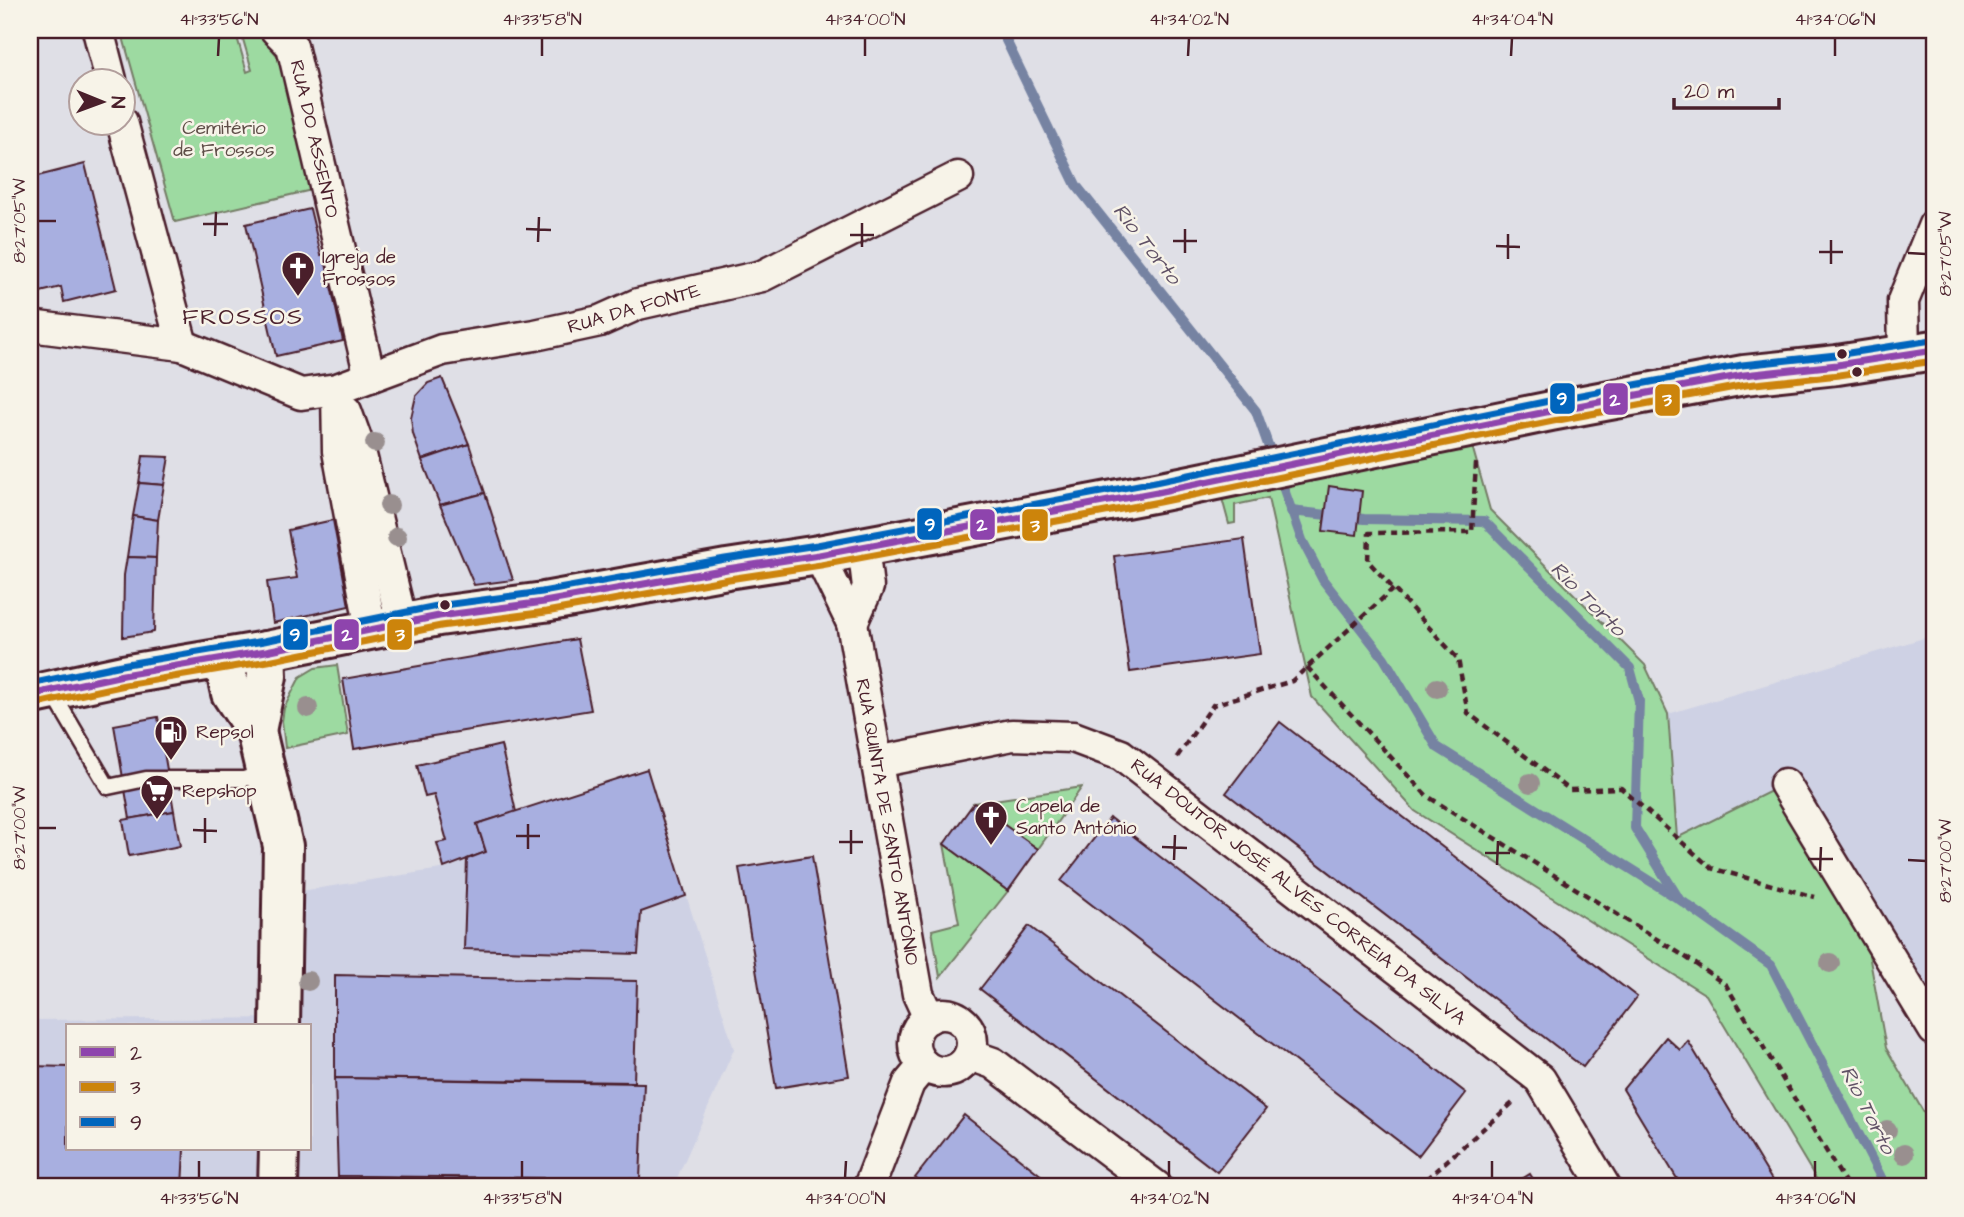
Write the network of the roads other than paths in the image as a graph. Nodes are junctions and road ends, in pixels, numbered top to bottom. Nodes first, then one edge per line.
1 (98, 30) edge
2 (276, 30) edge
3 (107, 66) edge
4 (126, 136) edge
5 (958, 177) dead end
6 (1934, 225) edge
7 (30, 326) edge
8 (182, 345) junction
9 (1919, 352) edge
10 (370, 377) junction
11 (337, 389) junction
12 (863, 546) junction
13 (819, 555) junction
14 (852, 624) junction
15 (386, 627) junction
16 (242, 655) junction
17 (41, 693) edge
18 (877, 762) junction
19 (266, 772) junction
20 (1785, 784) dead end
21 (929, 1018) junction
22 (280, 1024) edge
23 (1934, 1030) edge
24 (971, 1055) junction
25 (924, 1065) junction
26 (279, 1150) edge
27 (278, 1187) edge
28 (869, 1187) edge
29 (1157, 1187) edge
30 (1605, 1187) edge

1 - 3 street
2 - 10 street, RUA DO ASSENTO
4 - 8 street
5 - 10 street, RUA DA FONTE
6 - 9 street
7 - 8 street, RUA DA FONTE
8 - 11 street, RUA DA FONTE
9 - 12 main road
10 - 11 street, RUA DA FONTE
11 - 15 street
12 - 13 main road
12 - 14 street
13 - 14 street, RUA QUINTA DE SANTO ANTÓNIO
13 - 15 main road
14 - 18 street, RUA QUINTA DE SANTO ANTÓNIO
15 - 16 main road
16 - 17 main road
16 - 19 main road
17 - 19 lane
18 - 21 street, RUA QUINTA DE SANTO ANTÓNIO
18 - 30 street, RUA DOUTOR JOSÉ ALVES CORREIA DA SILVA
19 - 22 main road
20 - 23 street
21 - 24 street
21 - 25 street
24 - 25 street
24 - 29 street
25 - 28 street
26 - 27 main road

